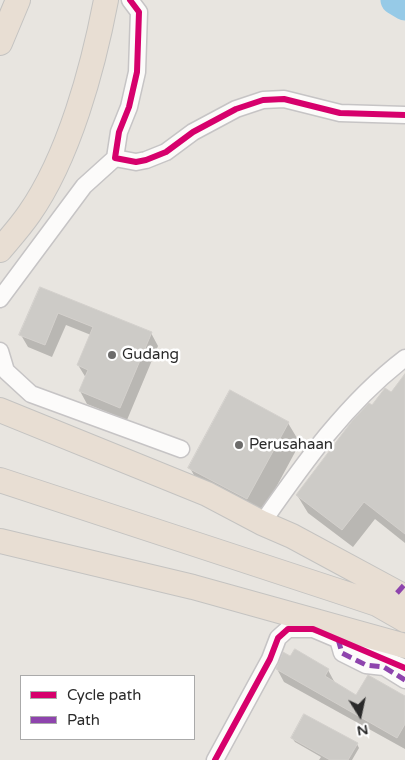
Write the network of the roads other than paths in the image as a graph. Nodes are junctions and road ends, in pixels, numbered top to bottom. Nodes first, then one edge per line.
1 (18, 0) edge
2 (106, 0) edge
3 (130, 0) edge
4 (0, 43) edge
5 (405, 115) edge
6 (115, 158) junction
7 (0, 250) edge
8 (0, 300) edge
9 (0, 351) edge
10 (405, 358) edge
11 (2, 410) edge
12 (181, 449) dead end
13 (0, 480) edge
14 (262, 523) junction
15 (0, 541) edge
16 (405, 597) edge
17 (405, 620) edge
18 (338, 639) junction
19 (405, 646) edge
20 (405, 668) edge
21 (405, 680) edge
22 (214, 760) edge

1 - 4 highway
2 - 7 highway
3 - 6 street
5 - 6 street
6 - 8 street
9 - 12 street
10 - 14 street
11 - 14 highway
13 - 17 highway
14 - 16 highway
15 - 19 highway
18 - 20 street
18 - 21 street
18 - 22 street

